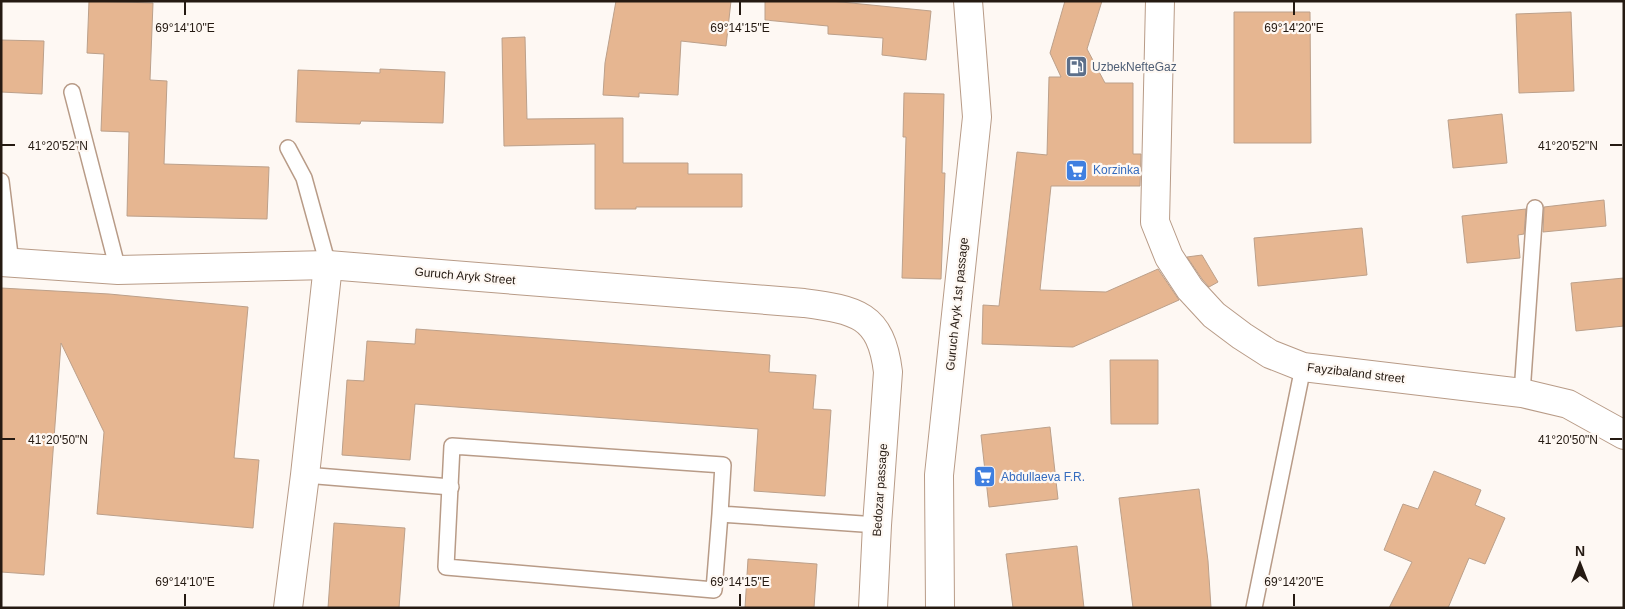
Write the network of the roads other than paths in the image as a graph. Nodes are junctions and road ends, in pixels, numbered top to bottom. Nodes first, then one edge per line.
1 (968, 1) edge
2 (1160, 1) edge
3 (72, 92) dead end
4 (288, 148) dead end
5 (1, 181) edge
6 (1535, 208) dead end
7 (6, 262) edge
8 (328, 265) junction
9 (118, 270) junction
10 (1303, 367) junction
11 (888, 372) joint
12 (1522, 394) junction
13 (1624, 435) edge
14 (305, 475) junction
15 (451, 487) junction
16 (720, 514) junction
17 (877, 525) junction
18 (288, 608) edge
19 (873, 608) edge
20 (940, 608) edge
21 (1254, 608) edge

1 - 20 street, Guruch Aryk 1st passage
2 - 10 street, Fayzibaland street
3 - 9 lane
4 - 8 lane
5 - 7 lane
6 - 12 lane
7 - 9 street, Guruch Aryk Street
8 - 9 street, Guruch Aryk Street
8 - 11 street, Guruch Aryk Street
8 - 14 street
10 - 12 street, Fayzibaland street
10 - 21 lane
11 - 17 street, Bedozar passage
12 - 13 street, Fayzibaland street
14 - 15 lane
14 - 18 street
15 - 16 lane
15 - 16 lane
16 - 17 lane
17 - 19 street, Bedozar passage

